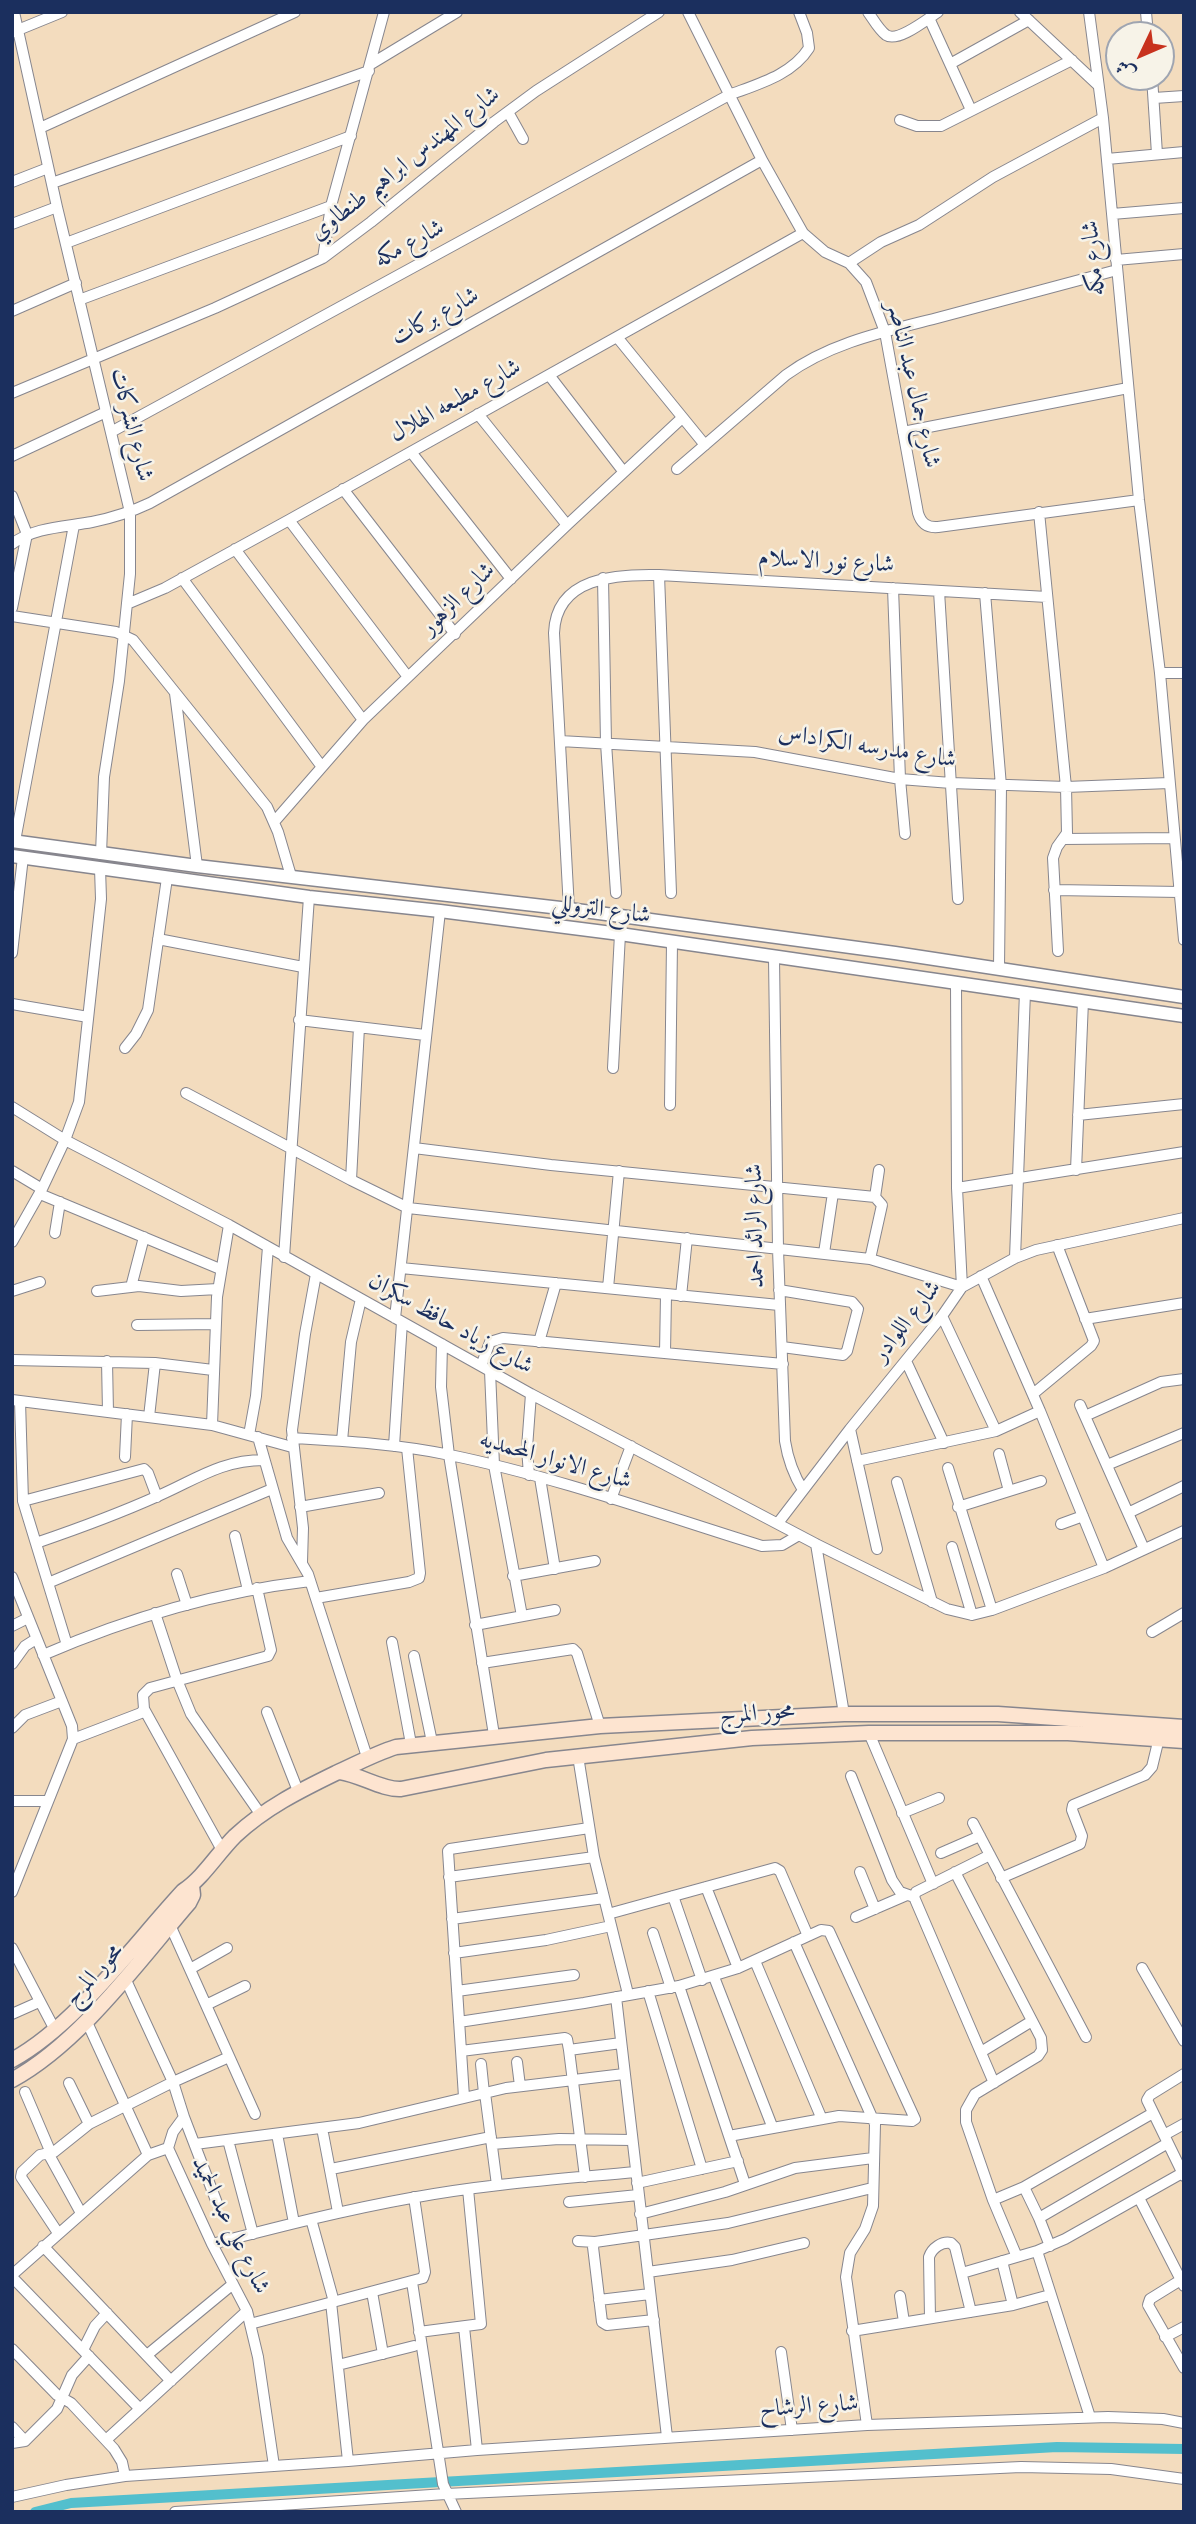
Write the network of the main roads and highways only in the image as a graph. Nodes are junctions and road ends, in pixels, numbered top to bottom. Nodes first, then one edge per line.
1 (1181, 1734) edge
2 (340, 1772) junction
3 (192, 1886) junction
4 (12, 2060) edge
5 (12, 2080) edge

1 - 2 main road, محور المرج
1 - 2 main road, محور المرج
2 - 3 main road, محور المرج
3 - 4 main road, محور المرج
3 - 5 main road, محور المرج

